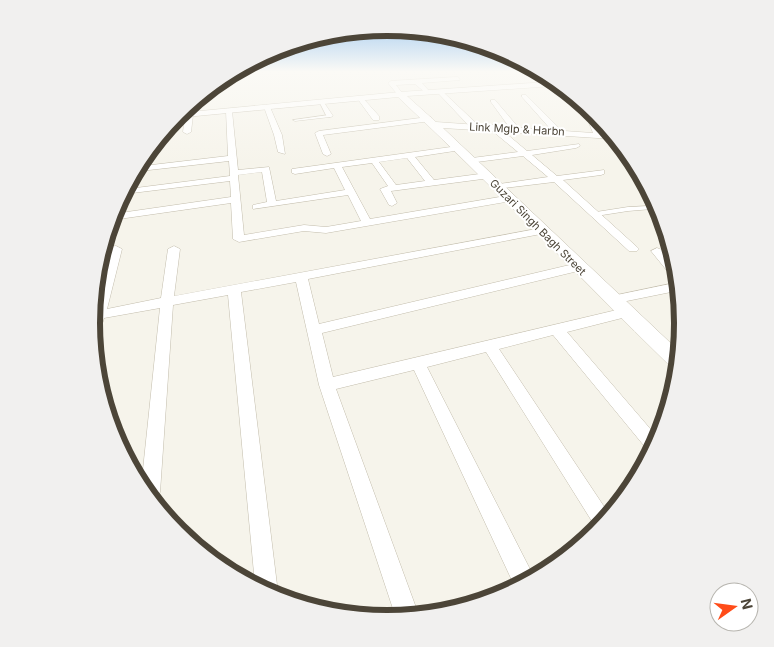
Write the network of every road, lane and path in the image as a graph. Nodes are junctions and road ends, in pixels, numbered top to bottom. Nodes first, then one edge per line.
1 (319, 102) edge
2 (321, 102) edge
3 (363, 102) edge
4 (409, 102) edge
5 (450, 102) edge
6 (494, 102) edge
7 (530, 102) edge
8 (267, 107) junction
9 (229, 111) junction
10 (189, 115) joint
11 (329, 116) joint
12 (376, 118) dead end
13 (295, 120) dead end
14 (431, 122) junction
15 (474, 126) junction
16 (493, 127) junction
17 (596, 127) edge
18 (515, 129) junction
19 (556, 131) junction
20 (187, 132) dead end
21 (599, 135) junction
22 (604, 135) edge
23 (576, 146) dead end
24 (458, 148) junction
25 (282, 152) dead end
26 (327, 154) dead end
27 (524, 154) junction
28 (408, 155) junction
29 (233, 158) junction
30 (374, 160) junction
31 (472, 161) junction
32 (337, 165) junction
33 (145, 168) edge
34 (295, 170) dead end
35 (600, 172) dead end
36 (234, 176) junction
37 (487, 176) junction
38 (554, 178) junction
39 (431, 183) junction
40 (499, 186) junction
41 (394, 188) junction
42 (132, 191) edge
43 (351, 192) junction
44 (511, 198) junction
45 (236, 199) junction
46 (392, 203) dead end
47 (272, 204) junction
48 (257, 207) dead end
49 (650, 208) dead end
50 (596, 214) junction
51 (121, 216) edge
52 (367, 223) junction
53 (542, 231) junction
54 (174, 249) dead end
55 (633, 249) dead end
56 (110, 250) edge
57 (657, 251) dead end
58 (668, 265) edge
59 (578, 267) junction
60 (300, 277) junction
61 (672, 288) edge
62 (234, 290) junction
63 (101, 296) edge
64 (612, 300) junction
65 (167, 303) junction
66 (625, 313) junction
67 (100, 314) edge
68 (556, 329) junction
69 (315, 330) junction
70 (489, 345) junction
71 (672, 357) edge
72 (418, 363) junction
73 (327, 385) junction
74 (649, 440) edge
75 (151, 486) edge
76 (599, 517) edge
77 (522, 577) edge
78 (266, 584) edge
79 (406, 610) edge

1 - 8 street
2 - 11 street
3 - 12 street
4 - 14 street, Guzari Singh Bagh Street
5 - 15 street
6 - 18 street
7 - 19 street
8 - 9 street
8 - 25 street
9 - 10 street
9 - 29 street
10 - 20 street
11 - 13 lane
14 - 15 street, Link Mglp & Harbn
14 - 24 street, Guzari Singh Bagh Street
14 - 26 street
15 - 16 street, Link Mglp & Harbn
16 - 18 street, Link Mglp & Harbn
16 - 27 street
17 - 21 street
18 - 19 street, Link Mglp & Harbn
19 - 21 street, Link Mglp & Harbn
21 - 22 street, Link Mglp & Harbn
23 - 27 street
24 - 28 street
24 - 31 street, Guzari Singh Bagh Street
27 - 31 street
27 - 38 street
28 - 30 street
28 - 39 street
29 - 33 street
29 - 36 street
30 - 32 street
30 - 41 street
31 - 37 street, Guzari Singh Bagh Street
32 - 34 street
32 - 43 street
35 - 38 street
36 - 42 street
36 - 45 street
36 - 47 street
37 - 39 street
37 - 40 street, Guzari Singh Bagh Street
38 - 40 street
38 - 50 street
39 - 41 street
40 - 44 street, Guzari Singh Bagh Street
41 - 46 street
43 - 47 street
43 - 52 street
44 - 52 street
44 - 53 street, Guzari Singh Bagh Street
45 - 51 street
45 - 52 street
47 - 48 street
49 - 50 lane
50 - 55 street
53 - 59 street, Guzari Singh Bagh Street
53 - 60 street
54 - 65 street
56 - 63 street
57 - 58 street
59 - 64 street, Guzari Singh Bagh Street
59 - 69 street
60 - 62 street
60 - 69 street
61 - 64 street
62 - 65 street
62 - 78 street
64 - 66 street, Guzari Singh Bagh Street
65 - 67 street
65 - 75 street
66 - 68 street
66 - 71 street, Guzari Singh Bagh Street
68 - 70 street
68 - 74 street
69 - 73 street
70 - 72 street
70 - 76 street
72 - 73 street
72 - 77 street
73 - 79 street

